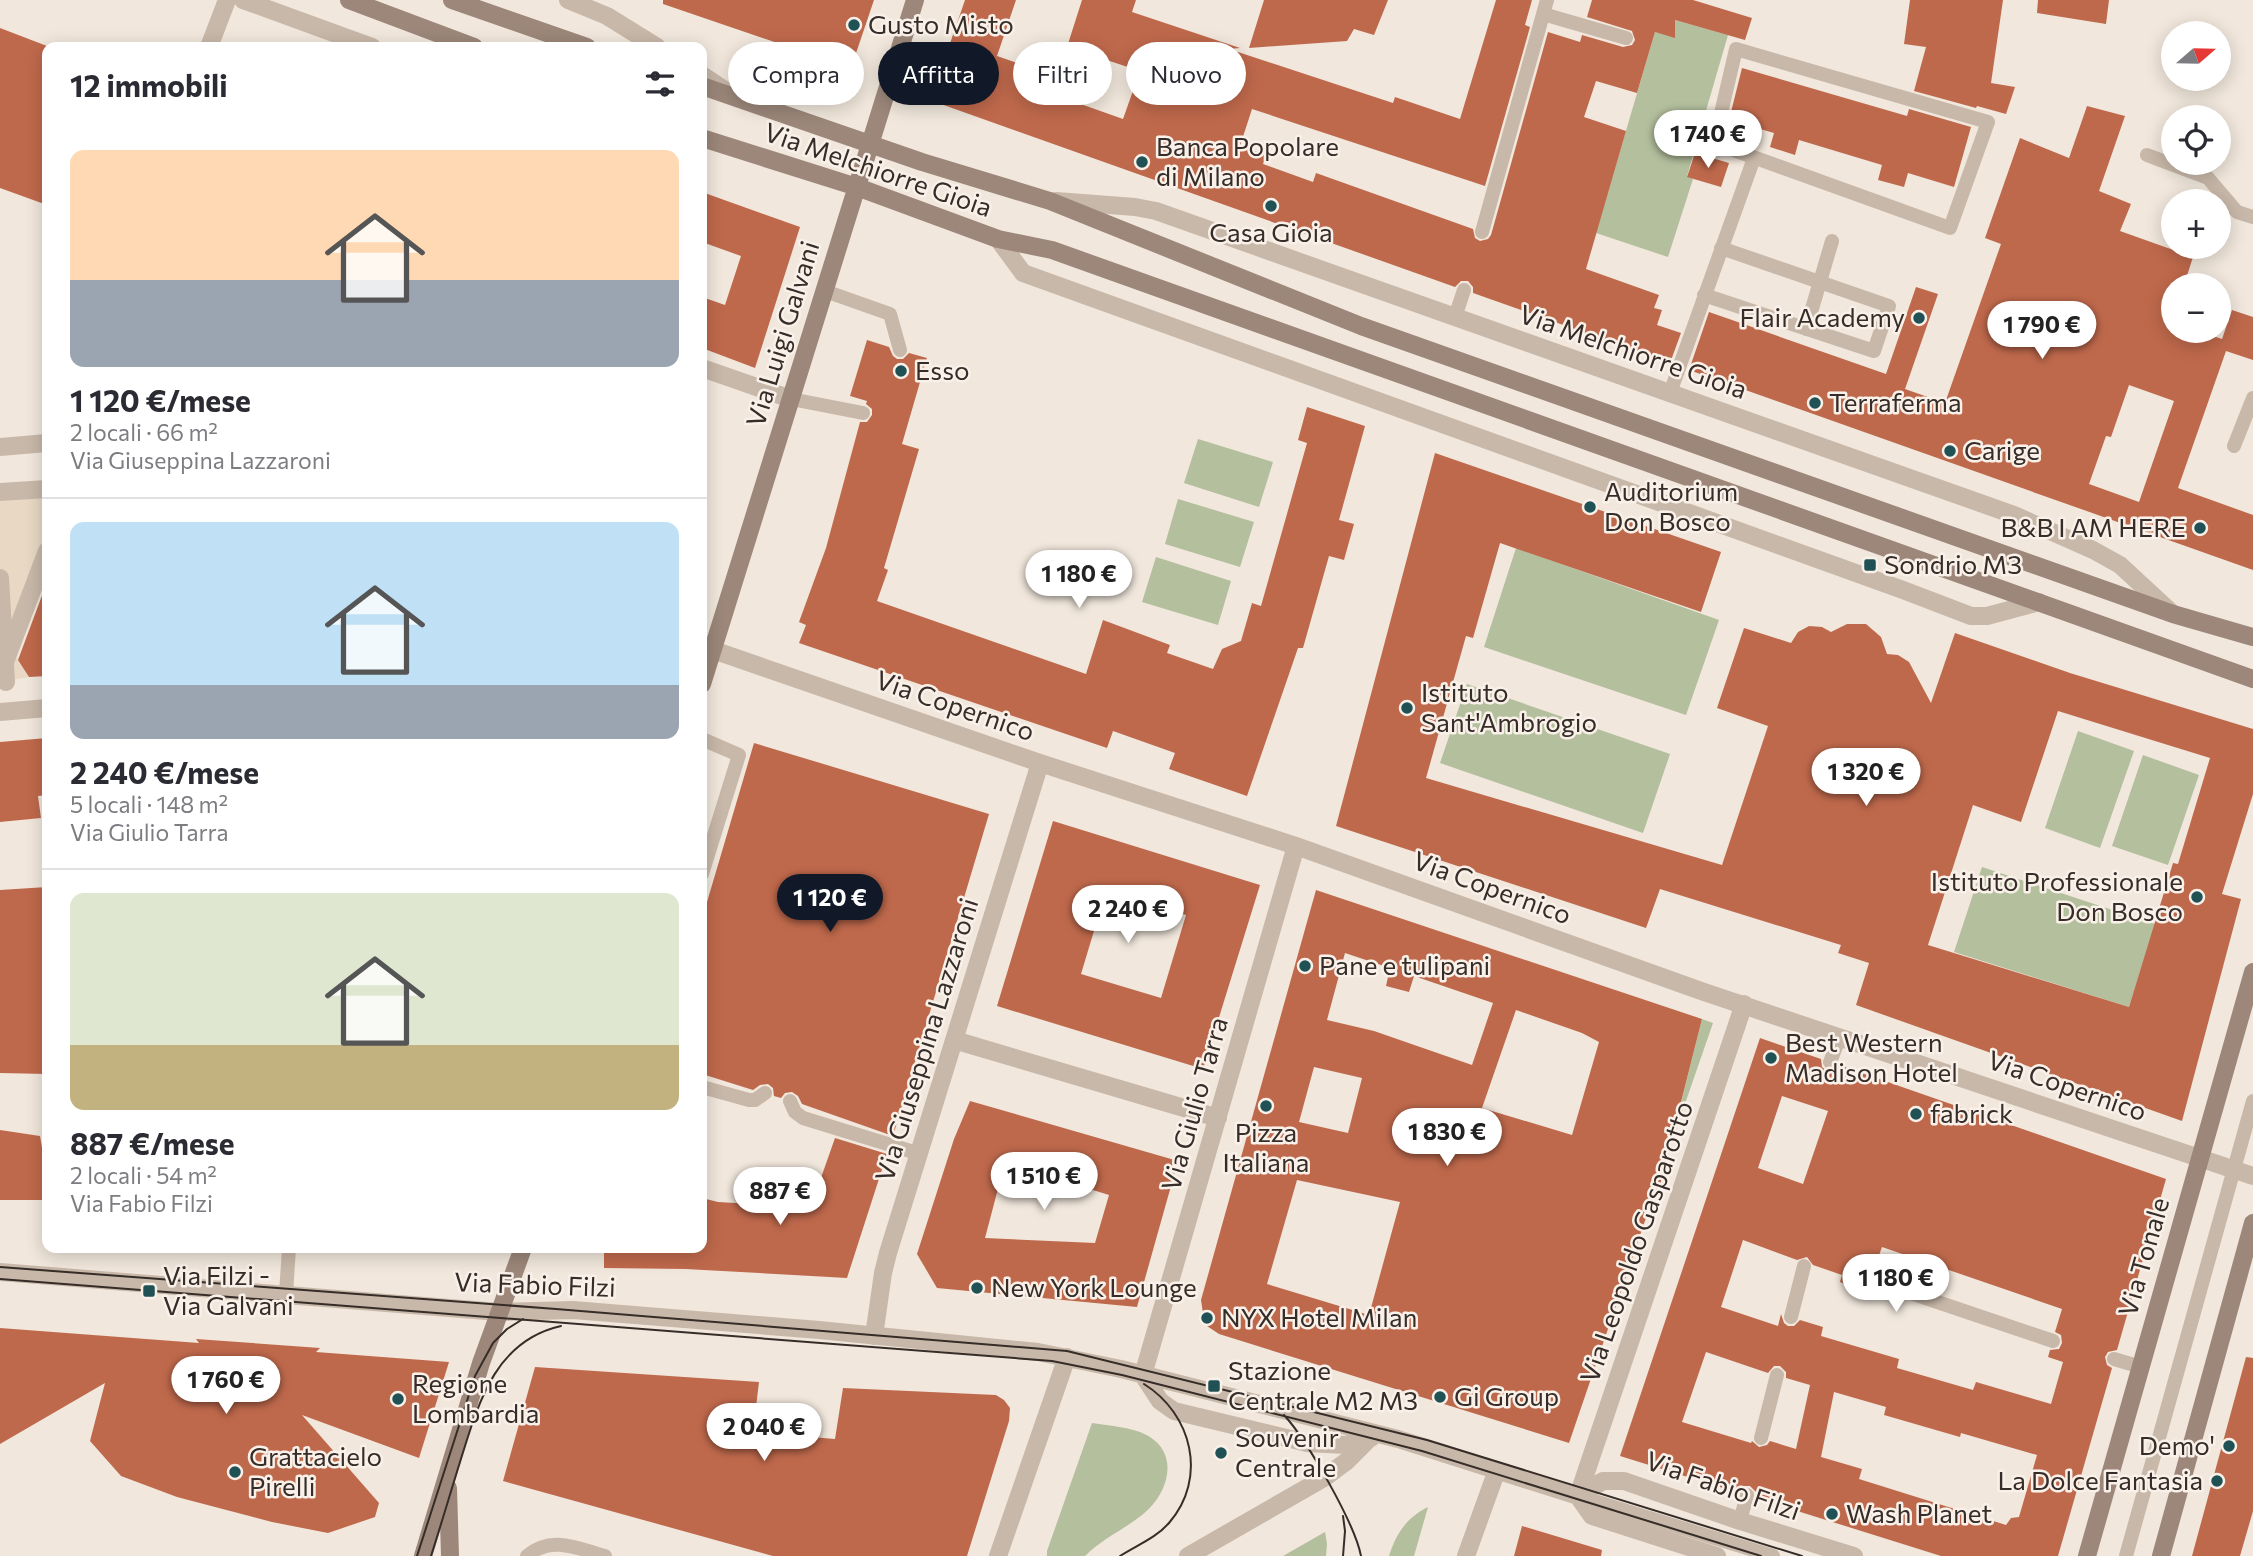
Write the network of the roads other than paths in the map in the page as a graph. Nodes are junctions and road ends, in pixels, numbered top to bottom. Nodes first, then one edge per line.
1 (227, 0) edge
2 (243, 0) edge
3 (349, 0) edge
4 (452, 0) edge
5 (568, 0) edge
6 (915, 0) edge
7 (1545, 7) edge
8 (1626, 38) dead end
9 (211, 42) edge
10 (358, 42) edge
11 (461, 42) edge
12 (573, 42) edge
13 (649, 42) edge
14 (707, 78) edge
15 (707, 88) edge
16 (728, 92) edge
17 (728, 94) edge
18 (760, 105) edge
19 (707, 140) edge
20 (870, 145) junction
21 (2147, 155) dead end
22 (1754, 158) junction
23 (857, 187) junction
24 (1050, 201) junction
25 (2253, 217) edge
26 (1482, 232) dead end
27 (998, 239) junction
28 (1832, 240) dead end
29 (1721, 248) junction
30 (1821, 283) junction
31 (1464, 290) dead end
32 (825, 292) junction
33 (1704, 295) junction
34 (1455, 317) junction
35 (1807, 329) junction
36 (900, 350) dead end
37 (707, 370) edge
38 (1670, 393) junction
39 (2253, 398) edge
40 (791, 399) junction
41 (863, 413) dead end
42 (42, 443) edge
43 (2234, 446) dead end
44 (0, 447) edge
45 (42, 489) edge
46 (0, 492) edge
47 (42, 564) edge
48 (0, 578) edge
49 (2039, 602) junction
50 (2173, 614) junction
51 (2253, 637) edge
52 (708, 651) edge
53 (5, 662) junction
54 (2253, 679) edge
55 (6, 682) dead end
56 (42, 708) edge
57 (0, 712) edge
58 (707, 741) edge
59 (1040, 763) junction
60 (1296, 846) junction
61 (707, 858) edge
62 (2253, 972) edge
63 (1744, 1004) junction
64 (1840, 1037) junction
65 (954, 1040) junction
66 (1830, 1062) dead end
67 (707, 1088) edge
68 (765, 1093) dead end
69 (790, 1101) dead end
70 (2253, 1101) edge
71 (1218, 1118) junction
72 (920, 1154) junction
73 (2200, 1158) junction
74 (2234, 1169) junction
75 (2253, 1176) edge
76 (2253, 1223) edge
77 (289, 1253) edge
78 (521, 1253) edge
79 (1804, 1266) dead end
80 (0, 1272) edge
81 (1887, 1285) dead end
82 (286, 1294) junction
83 (499, 1311) junction
84 (1791, 1317) dead end
85 (874, 1336) junction
86 (2053, 1341) dead end
87 (1067, 1357) junction
88 (2114, 1359) dead end
89 (2141, 1367) junction
90 (1143, 1375) junction
91 (1777, 1375) dead end
92 (1375, 1436) junction
93 (1761, 1438) dead end
94 (1497, 1470) junction
95 (447, 1474) junction
96 (1747, 1495) dead end
97 (1578, 1496) junction
98 (1740, 1521) junction
99 (424, 1556) edge
100 (450, 1556) edge
101 (527, 1556) edge
102 (605, 1556) edge
103 (998, 1556) edge
104 (1188, 1556) edge
105 (1466, 1556) edge
106 (1717, 1556) edge
107 (1773, 1556) edge
108 (1854, 1556) edge
109 (2087, 1556) edge
110 (2126, 1556) edge
111 (2161, 1556) edge

1 - 9 street
2 - 10 street
3 - 11 main road
4 - 12 main road
5 - 13 street
6 - 20 main road, Via Luigi Galvani
7 - 8 lane
7 - 26 lane
14 - 16 street, Via Melchiorre Gioia
15 - 17 main road, Via Melchiorre Gioia
18 - 20 main road, Via Melchiorre Gioia
19 - 23 main road, Via Melchiorre Gioia
20 - 23 main road, Via Luigi Galvani
20 - 24 main road, Via Melchiorre Gioia
21 - 25 lane
22 - 22 lane
22 - 29 lane
23 - 27 main road, Via Melchiorre Gioia
23 - 32 main road, Via Luigi Galvani
24 - 34 street, Via Melchiorre Gioia
24 - 50 main road, Via Melchiorre Gioia
27 - 49 main road, Via Melchiorre Gioia
27 - 49 street, Via Melchiorre Gioia
28 - 30 lane
29 - 30 lane
29 - 33 lane
30 - 35 lane
30 - 35 lane
31 - 34 lane
32 - 36 lane
32 - 40 main road, Via Luigi Galvani
33 - 35 lane
33 - 38 lane
34 - 38 street, Via Melchiorre Gioia
37 - 40 street
38 - 50 street, Via Melchiorre Gioia
39 - 43 lane
40 - 41 lane
40 - 52 main road, Via Luigi Galvani
42 - 44 street
45 - 46 street
47 - 53 street
48 - 53 street
49 - 54 main road, Via Melchiorre Gioia
50 - 51 main road, Via Melchiorre Gioia
52 - 59 street, Via Copernico
53 - 55 street
56 - 57 street
58 - 61 lane
59 - 60 street, Via Copernico
59 - 65 street, Via Giuseppina Lazzaroni
60 - 63 street, Via Copernico
60 - 71 street, Via Giulio Tarra
62 - 73 main road, Via Tonale
63 - 64 street, Via Copernico
63 - 97 street, Via Leopoldo Gasparotto
64 - 66 lane
64 - 73 street, Via Copernico
65 - 71 street
65 - 72 street, Via Giuseppina Lazzaroni
67 - 68 lane
69 - 72 lane
70 - 74 lane
71 - 90 street, Via Giulio Tarra
72 - 85 street, Via Giuseppina Lazzaroni
73 - 74 street, Via Copernico
73 - 89 main road, Via Tonale
74 - 75 street, Via Copernico
74 - 110 lane
76 - 111 main road
77 - 82 lane
78 - 83 main road
79 - 84 lane
80 - 82 street, Via Fabio Filzi
81 - 86 lane
82 - 83 street, Via Fabio Filzi
83 - 85 street, Via Fabio Filzi
83 - 95 main road
85 - 87 street, Via Fabio Filzi
87 - 90 street, Via Fabio Filzi
87 - 103 street
88 - 89 lane
89 - 109 main road, Via Tonale
90 - 92 street, Via Fabio Filzi
90 - 92 street
91 - 93 lane
92 - 94 street, Via Fabio Filzi
92 - 104 street
94 - 97 street, Via Fabio Filzi
94 - 105 street
95 - 99 main road
95 - 100 main road
96 - 98 lane
97 - 98 street, Via Fabio Filzi
97 - 106 street, Via Fabio Filzi
97 - 107 lane, Via Fabio Filzi
98 - 108 street, Via Fabio Filzi
101 - 102 lane

